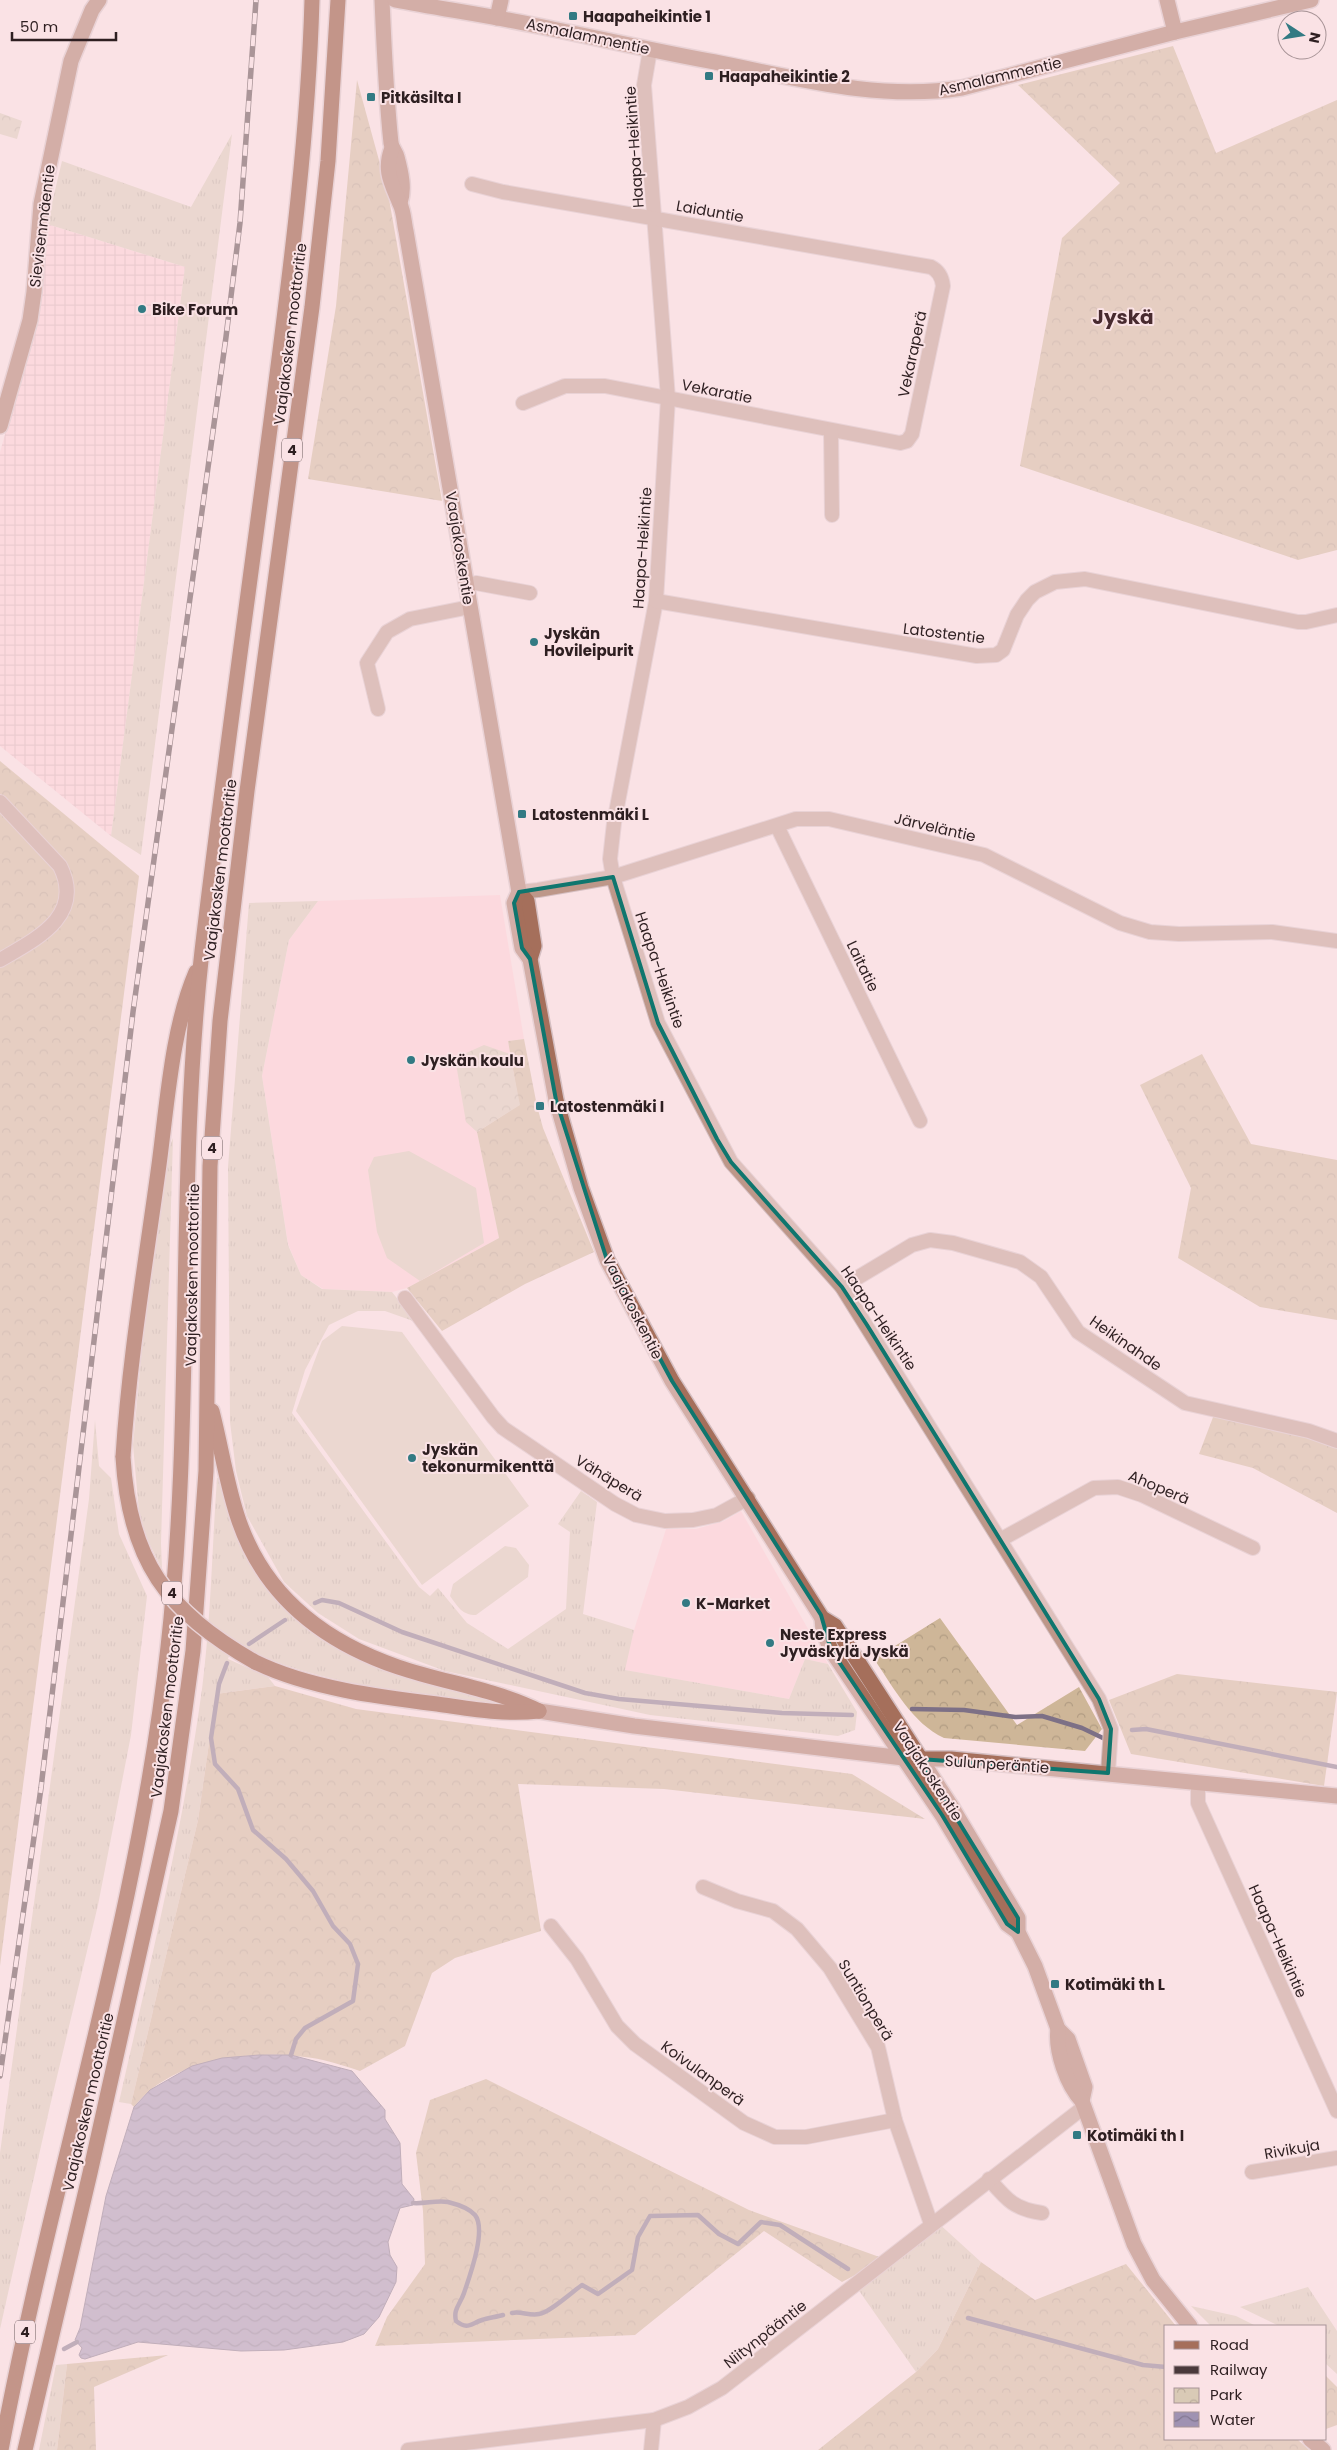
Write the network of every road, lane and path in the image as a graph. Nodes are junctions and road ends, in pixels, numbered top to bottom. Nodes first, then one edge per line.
1 (100, 0) edge
2 (312, 0) edge
3 (338, 0) edge
4 (382, 0) edge
5 (500, 0) edge
6 (1167, 0) edge
7 (1311, 0) edge
8 (402, 1) edge
9 (497, 18) junction
10 (1175, 32) junction
11 (650, 50) junction
12 (472, 184) dead end
13 (656, 218) junction
14 (939, 273) joint
15 (668, 398) junction
16 (523, 403) dead end
17 (0, 426) edge
18 (831, 431) junction
19 (907, 441) joint
20 (832, 515) dead end
21 (466, 585) junction
22 (530, 593) dead end
23 (656, 601) junction
24 (470, 607) junction
25 (1337, 615) edge
26 (378, 709) dead end
27 (0, 802) edge
28 (777, 826) junction
29 (613, 877) junction
30 (519, 892) junction
31 (1337, 941) edge
32 (201, 959) junction
33 (0, 960) edge
34 (920, 1121) dead end
35 (842, 1287) junction
36 (405, 1298) dead end
37 (208, 1397) junction
38 (1337, 1441) edge
39 (748, 1498) junction
40 (1000, 1540) junction
41 (1253, 1548) dead end
42 (822, 1618) junction
43 (539, 1711) junction
44 (904, 1758) junction
45 (920, 1759) junction
46 (1108, 1773) junction
47 (1198, 1783) junction
48 (1337, 1796) edge
49 (703, 1887) dead end
50 (551, 1926) dead end
51 (1018, 1932) junction
52 (1334, 2095) edge
53 (1083, 2104) junction
54 (1337, 2111) edge
55 (895, 2120) junction
56 (1337, 2158) edge
57 (1252, 2172) dead end
58 (990, 2179) junction
59 (1042, 2213) dead end
60 (931, 2224) junction
61 (1189, 2325) edge
62 (654, 2420) junction
63 (1311, 2440) edge
64 (1, 2450) edge
65 (25, 2450) edge
66 (408, 2450) edge
67 (651, 2450) edge
68 (1323, 2450) edge

1 - 17 main road, Sievisenmäentie
2 - 32 highway, Vaajakosken moottoritie / 4
3 - 37 highway, Vaajakosken moottoritie / 4
4 - 21 main road, Vaajakoskentie
5 - 9 main road
6 - 10 main road
7 - 10 main road, Asmalammentie
8 - 9 main road, Asmalammentie
9 - 11 main road, Asmalammentie
10 - 11 main road, Asmalammentie
11 - 13 street, Haapa-Heikintie
12 - 13 street, Laiduntie
13 - 14 street, Laiduntie
13 - 15 street, Haapa-Heikintie
14 - 19 street, Vekaraperä
15 - 16 street, Vekaratie
15 - 18 street, Vekaratie
15 - 23 street, Haapa-Heikintie
18 - 19 street, Vekaratie
18 - 20 street
21 - 22 street
21 - 24 main road, Vaajakoskentie
23 - 25 street, Latostentie
23 - 29 street, Haapa-Heikintie
24 - 26 street
24 - 30 main road, Vaajakoskentie
27 - 33 street
28 - 29 street, Järveläntie
28 - 31 street, Järveläntie
28 - 34 street, Laitatie
29 - 30 street, Järveläntie
29 - 35 street, Haapa-Heikintie
30 - 39 main road, Vaajakoskentie
32 - 43 highway, bridge
32 - 64 highway, Vaajakosken moottoritie / 4
35 - 38 street, Heikinahde
35 - 40 street, Haapa-Heikintie
36 - 39 street, Vähäperä
37 - 43 highway
37 - 65 highway, Vaajakosken moottoritie / 4
39 - 42 main road, Vaajakoskentie
40 - 41 street, Ahoperä
40 - 46 street, Haapa-Heikintie
42 - 44 main road, Vaajakoskentie
42 - 45 main road, Vaajakoskentie
43 - 44 main road, Sulunperäntie
44 - 45 main road, Sulunperäntie
44 - 51 main road, Vaajakoskentie
45 - 46 main road, Sulunperäntie
45 - 51 main road, Vaajakoskentie
46 - 47 main road, Sulunperäntie
47 - 48 main road, Sulunperäntie
47 - 52 street, Haapa-Heikintie
49 - 55 street, Suntionperä
50 - 55 street, Koivulanperä
51 - 53 main road, Vaajakoskentie
52 - 54 street, Haapa-Heikintie
53 - 58 street, Niitynpääntie
53 - 61 main road, Vaajakoskentie
55 - 60 street, Suntionperä
56 - 57 street, Rivikuja
58 - 59 street
58 - 60 street, Niitynpääntie
60 - 62 street, Niitynpääntie
62 - 66 street, Niitynpääntie
62 - 67 street
63 - 68 main road

